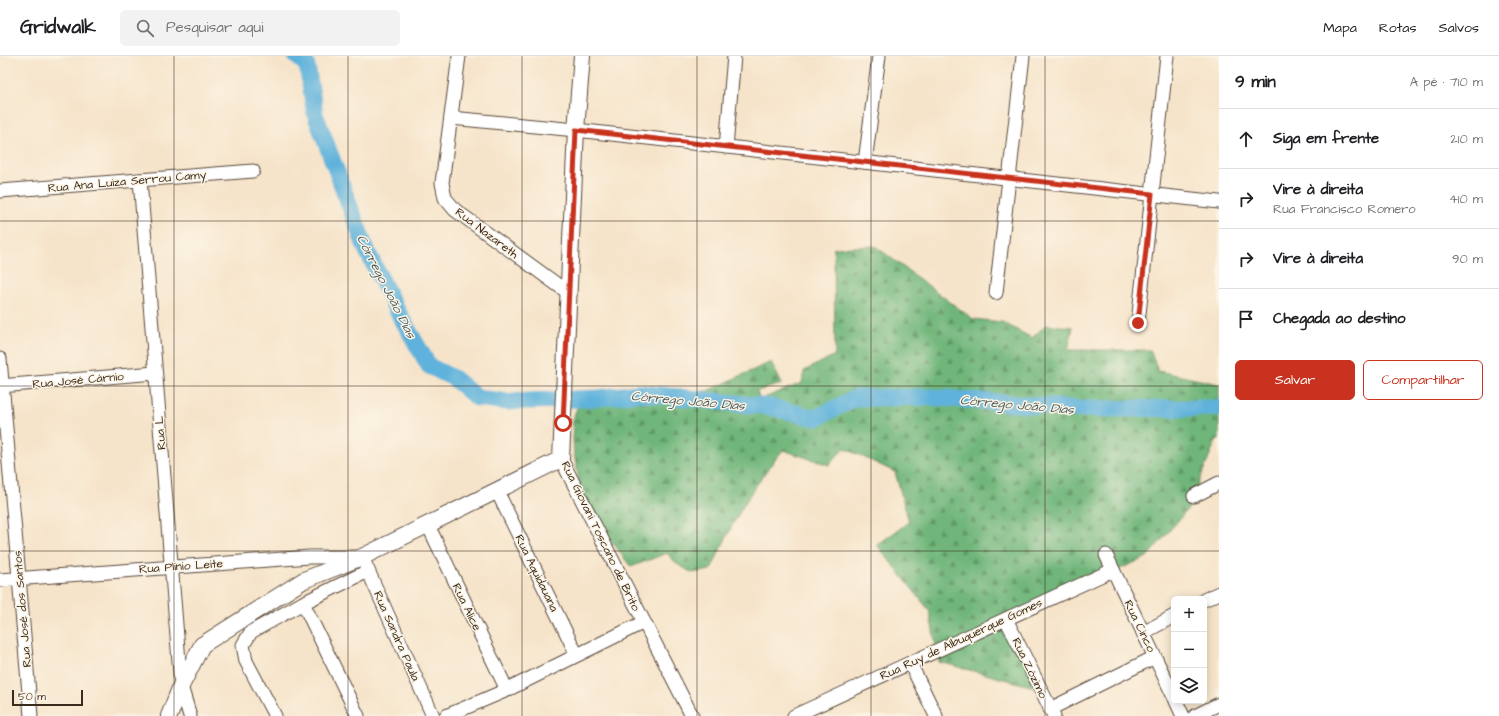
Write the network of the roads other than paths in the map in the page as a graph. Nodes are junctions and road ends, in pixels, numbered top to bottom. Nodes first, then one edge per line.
1 (459, 56) edge
2 (582, 56) edge
3 (734, 56) edge
4 (879, 56) edge
5 (1023, 56) edge
6 (1167, 56) edge
7 (450, 118) junction
8 (576, 130) junction
9 (726, 146) junction
10 (865, 162) junction
11 (253, 171) dead end
12 (1009, 178) junction
13 (140, 180) junction
14 (0, 191) edge
15 (1152, 194) junction
16 (1219, 202) edge
17 (996, 293) dead end
18 (570, 294) junction
19 (1138, 323) dead end
20 (0, 359) edge
21 (155, 374) junction
22 (1, 386) edge
23 (561, 459) junction
24 (1219, 483) edge
25 (496, 491) junction
26 (1194, 496) dead end
27 (428, 524) junction
28 (1106, 555) dead end
29 (362, 557) junction
30 (171, 566) junction
31 (1113, 570) junction
32 (368, 571) junction
33 (19, 578) junction
34 (0, 580) edge
35 (1219, 592) edge
36 (1207, 598) edge
37 (303, 603) junction
38 (1171, 618) edge
39 (1006, 619) junction
40 (644, 622) junction
41 (1143, 633) junction
42 (578, 655) junction
43 (1155, 657) junction
44 (910, 663) junction
45 (181, 686) junction
46 (507, 690) junction
47 (1171, 691) edge
48 (1177, 704) edge
49 (1219, 704) edge
50 (812, 712) edge
51 (1052, 713) edge
52 (31, 716) edge
53 (169, 716) edge
54 (190, 716) edge
55 (275, 716) edge
56 (358, 716) edge
57 (432, 716) edge
58 (446, 716) edge
59 (692, 716) edge
60 (794, 716) edge
61 (936, 716) edge
62 (1183, 716) edge
63 (1195, 716) edge

1 - 7 street, Rua Nazareth
2 - 8 main road, Rua Giovani Toscano de Brito
3 - 9 street
4 - 10 street
5 - 12 street
6 - 15 street
7 - 8 street
7 - 18 street, Rua Nazareth
8 - 9 street
8 - 18 main road, Rua Giovani Toscano de Brito
9 - 10 street
10 - 12 street
11 - 13 street, Rua Ana Luiza Serrou Camy
12 - 15 street
12 - 17 street
13 - 14 street, Rua Ana Luiza Serrou Camy
13 - 21 street, Rua L
15 - 16 street
15 - 19 street
18 - 23 main road, Rua Giovani Toscano de Brito
20 - 22 street, Rua José dos Santos
21 - 22 street, Rua José Cárnio
21 - 30 street, Rua L
22 - 33 street, Rua José dos Santos
23 - 25 main road
23 - 40 street, Rua Giovani Toscano de Brito
24 - 26 street
25 - 27 main road
25 - 42 street, Rua Aquidauana
27 - 29 main road
27 - 46 street, Rua Alice
28 - 31 street, Rua Cinco
29 - 30 street, Rua Plínio Leite
29 - 32 street, Rua Sandra Paula
29 - 45 main road
30 - 33 street, Rua Plínio Leite
30 - 45 street, Rua L
31 - 39 street, Rua Ruy de Albuquerque Gomes
31 - 41 street, Rua Cinco
32 - 37 street
32 - 57 street, Rua Sandra Paula
33 - 34 street, Rua Plínio Leite
33 - 52 street, Rua José dos Santos
35 - 36 street
37 - 55 street
37 - 56 street
38 - 41 street
39 - 44 street, Rua Ruy de Albuquerque Gomes
39 - 51 street, Rua Zózimo
40 - 42 street
40 - 59 street, Rua Giovani Toscano de Brito
41 - 43 street, Rua Cinco
42 - 46 street
43 - 47 street, Rua Cinco
43 - 51 street
44 - 50 street, Rua Ruy de Albuquerque Gomes
44 - 61 street
45 - 53 main road
45 - 54 street, Rua L
46 - 58 street
48 - 62 street
49 - 63 street
50 - 60 street, Rua Ruy de Albuquerque Gomes

